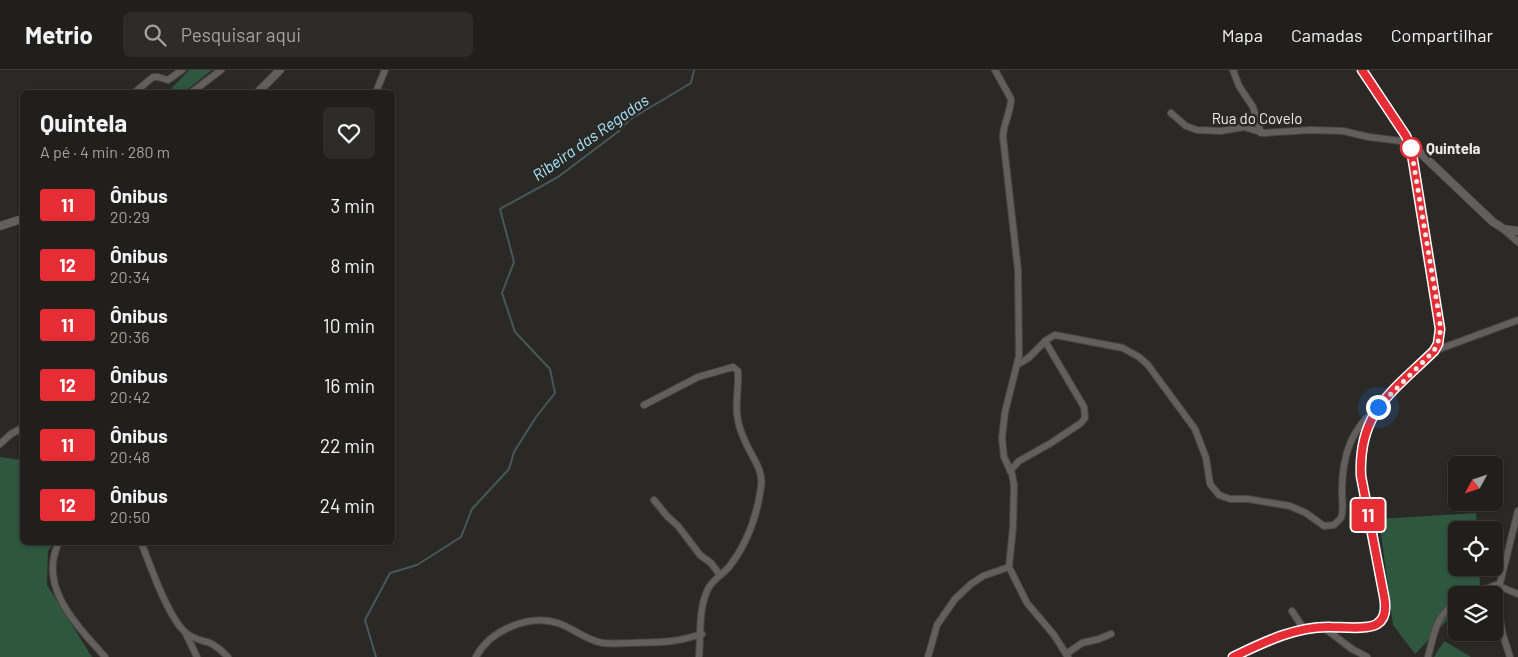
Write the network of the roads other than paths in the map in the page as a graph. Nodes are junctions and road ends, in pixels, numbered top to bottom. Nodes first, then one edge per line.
1 (182, 70) edge
2 (221, 70) edge
3 (280, 70) edge
4 (385, 70) edge
5 (995, 70) edge
6 (1233, 70) edge
7 (1362, 70) edge
8 (138, 90) edge
9 (195, 90) edge
10 (260, 90) edge
11 (377, 90) edge
12 (1171, 113) dead end
13 (1261, 133) junction
14 (1409, 142) junction
15 (20, 220) edge
16 (0, 226) edge
17 (1503, 229) junction
18 (1518, 231) edge
19 (1518, 242) edge
20 (1518, 320) edge
21 (1045, 341) junction
22 (1434, 351) junction
23 (1018, 364) junction
24 (644, 405) dead end
25 (1376, 410) junction
26 (20, 429) edge
27 (0, 444) edge
28 (1010, 470) junction
29 (654, 500) dead end
30 (1518, 511) edge
31 (58, 545) edge
32 (141, 545) edge
33 (1009, 567) junction
34 (720, 575) junction
35 (1498, 586) edge
36 (1503, 588) edge
37 (1518, 594) edge
38 (1448, 609) edge
39 (1292, 611) dead end
40 (1323, 626) junction
41 (1303, 628) junction
42 (186, 634) junction
43 (702, 634) junction
44 (1111, 634) dead end
45 (1503, 635) edge
46 (1067, 656) edge
47 (104, 657) edge
48 (198, 657) edge
49 (228, 657) edge
50 (476, 657) edge
51 (699, 657) edge
52 (928, 657) edge
53 (1233, 657) edge
54 (1367, 657) edge
55 (1428, 657) edge
56 (1510, 657) edge

1 - 8 street
2 - 9 street
3 - 10 street
4 - 11 street
5 - 23 street
6 - 13 street
7 - 14 street
12 - 13 street, Rua do Covelo
13 - 14 street, Rua do Covelo
14 - 17 street
14 - 22 street
15 - 16 street
17 - 18 street
17 - 19 street
20 - 22 street
21 - 23 street
21 - 25 street
21 - 28 street
22 - 25 street
23 - 28 street
24 - 34 street
25 - 40 street
26 - 27 street
28 - 33 street
29 - 34 street
30 - 35 street
31 - 47 street
32 - 42 street
33 - 46 street
33 - 52 street
34 - 43 street
36 - 37 street
38 - 55 street
39 - 41 street
40 - 41 street
40 - 54 street
41 - 53 street
42 - 48 street
42 - 49 street
43 - 50 street
43 - 51 street
44 - 46 street
45 - 56 street

